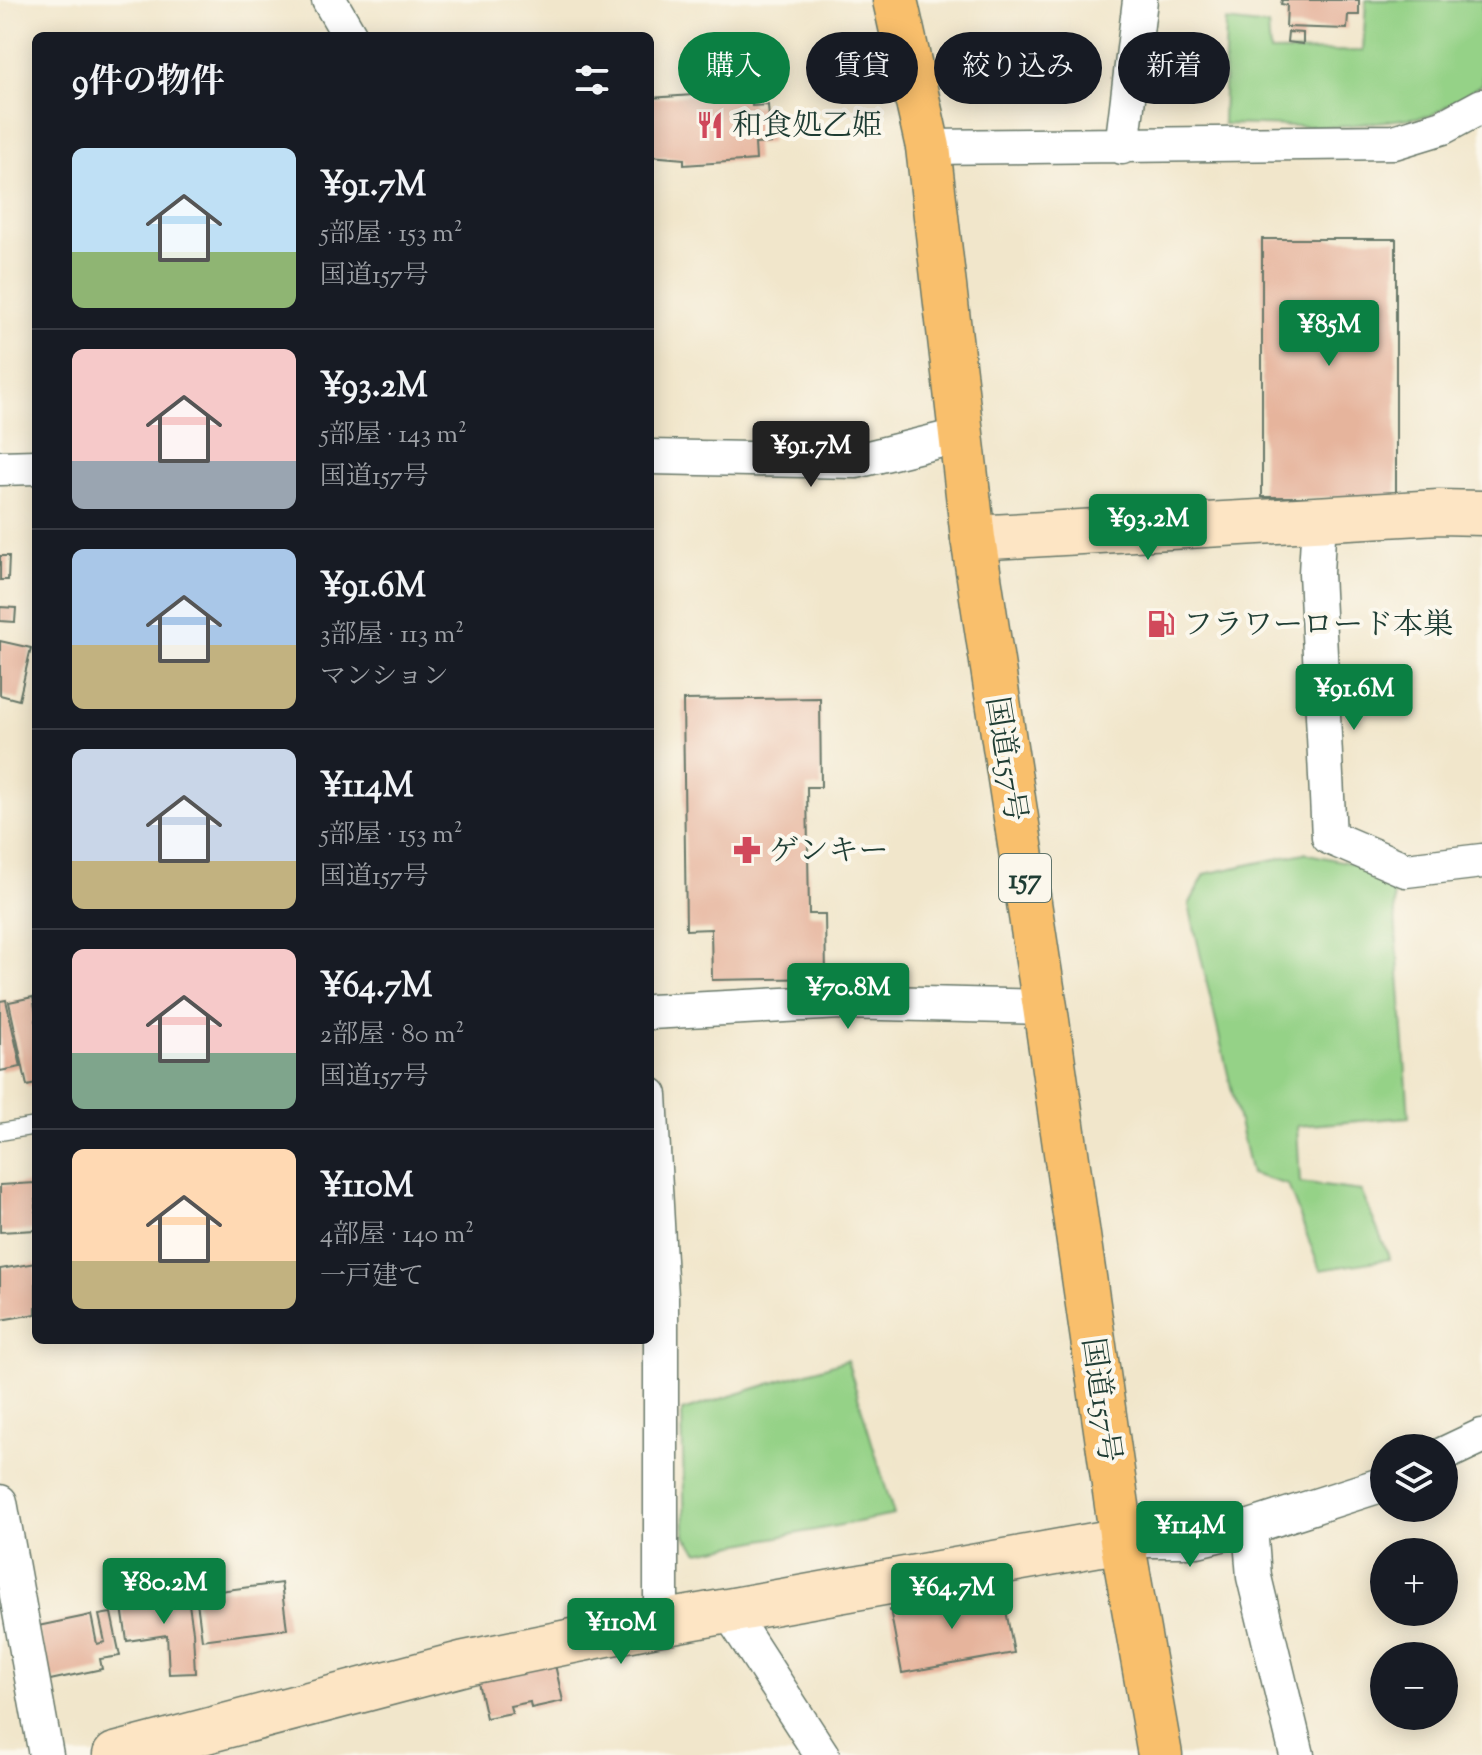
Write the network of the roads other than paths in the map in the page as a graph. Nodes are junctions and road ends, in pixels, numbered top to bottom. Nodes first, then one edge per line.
1 (329, 0) edge
2 (895, 0) edge
3 (1140, 0) edge
4 (348, 32) edge
5 (1482, 106) edge
6 (928, 147) junction
7 (1122, 147) junction
8 (962, 435) junction
9 (654, 457) edge
10 (32, 467) edge
11 (0, 468) edge
12 (1482, 513) edge
13 (1319, 519) junction
14 (973, 538) junction
15 (1482, 861) edge
16 (1045, 1007) junction
17 (654, 1012) edge
18 (32, 1127) edge
19 (0, 1132) edge
20 (654, 1168) edge
21 (1482, 1436) edge
22 (1458, 1447) edge
23 (1370, 1488) edge
24 (0, 1502) edge
25 (1250, 1527) junction
26 (1122, 1540) junction
27 (728, 1610) junction
28 (661, 1623) junction
29 (46, 1755) edge
30 (115, 1755) edge
31 (822, 1755) edge
32 (1160, 1755) edge
33 (1297, 1755) edge

1 - 4 street
2 - 6 highway, 国道157号 / 157
3 - 7 street
5 - 7 street
6 - 7 street
6 - 8 highway, 国道157号 / 157
8 - 9 street
8 - 14 highway, 国道157号 / 157
10 - 11 street
12 - 13 main road
13 - 14 main road
13 - 15 street
14 - 16 highway, 国道157号 / 157
16 - 17 street
16 - 26 highway, 国道157号 / 157
18 - 19 lane
20 - 28 street
21 - 22 street
23 - 25 street
24 - 29 street
25 - 26 street
25 - 33 street
26 - 27 main road
26 - 32 highway, 国道157号 / 157
27 - 28 main road
27 - 31 street
28 - 30 main road

